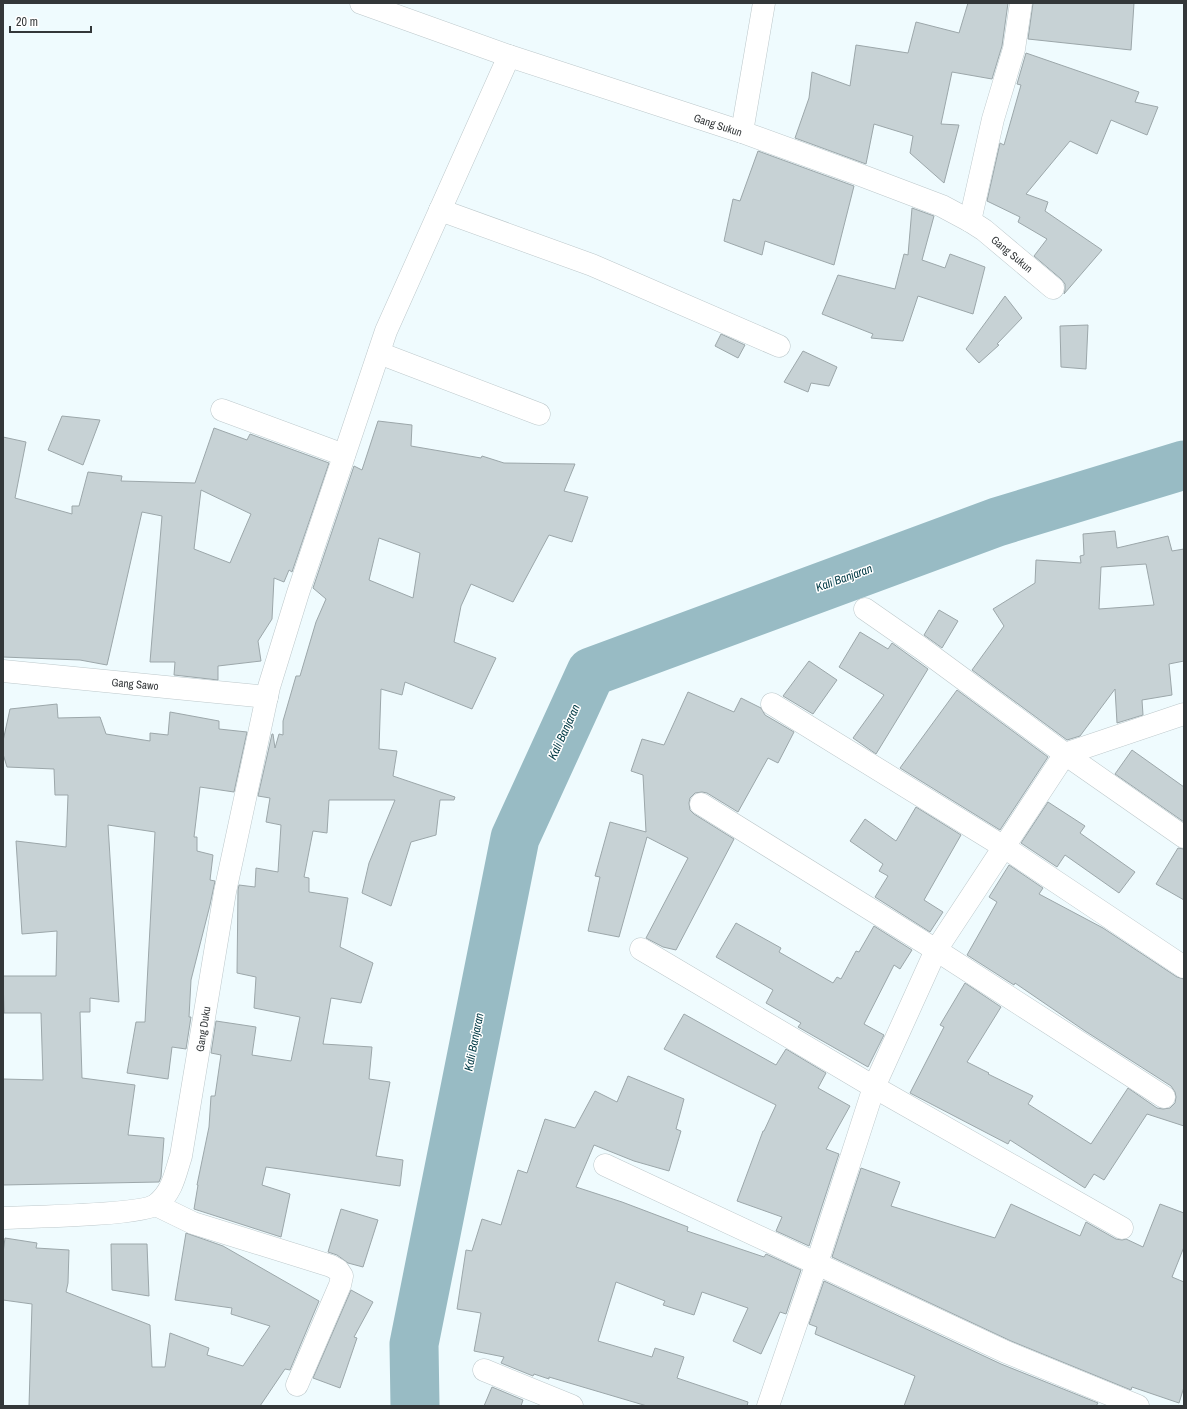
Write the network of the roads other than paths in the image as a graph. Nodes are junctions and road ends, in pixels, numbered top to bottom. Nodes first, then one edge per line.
1 (361, 3) edge
2 (764, 3) edge
3 (1021, 3) edge
4 (509, 56) junction
5 (742, 132) junction
6 (440, 210) junction
7 (970, 221) junction
8 (1053, 288) dead end
9 (779, 346) dead end
10 (379, 352) junction
11 (222, 410) dead end
12 (539, 414) dead end
13 (344, 455) junction
14 (865, 609) dead end
15 (3, 671) edge
16 (267, 697) junction
17 (772, 704) dead end
18 (1184, 714) edge
19 (1065, 754) junction
20 (701, 804) dead end
21 (1184, 837) edge
22 (1004, 847) junction
23 (642, 949) dead end
24 (936, 950) junction
25 (1184, 967) edge
26 (874, 1087) junction
27 (1164, 1098) dead end
28 (605, 1165) dead end
29 (156, 1205) junction
30 (3, 1218) edge
31 (1122, 1228) dead end
32 (816, 1264) junction
33 (484, 1370) dead end
34 (297, 1385) dead end
35 (572, 1406) edge
36 (768, 1406) edge
37 (1138, 1406) edge

1 - 4 street, Gang Sukun
2 - 5 street
3 - 7 street
4 - 5 street, Gang Sukun
4 - 6 street, Gang Duku
5 - 7 street, Gang Sukun
6 - 9 street
6 - 10 street, Gang Duku
7 - 8 street, Gang Sukun
10 - 12 street
10 - 13 street, Gang Duku
11 - 13 street
13 - 16 street, Gang Duku
14 - 19 street
15 - 16 street, Gang Sawo
16 - 29 street, Gang Duku
17 - 22 street
18 - 19 street
19 - 21 street
19 - 22 street
20 - 24 street
22 - 24 street
22 - 25 street
23 - 26 street
24 - 26 street
24 - 27 street
26 - 31 street
26 - 32 street
28 - 32 street
29 - 30 street
29 - 34 street
32 - 36 street
32 - 37 street
33 - 35 street

